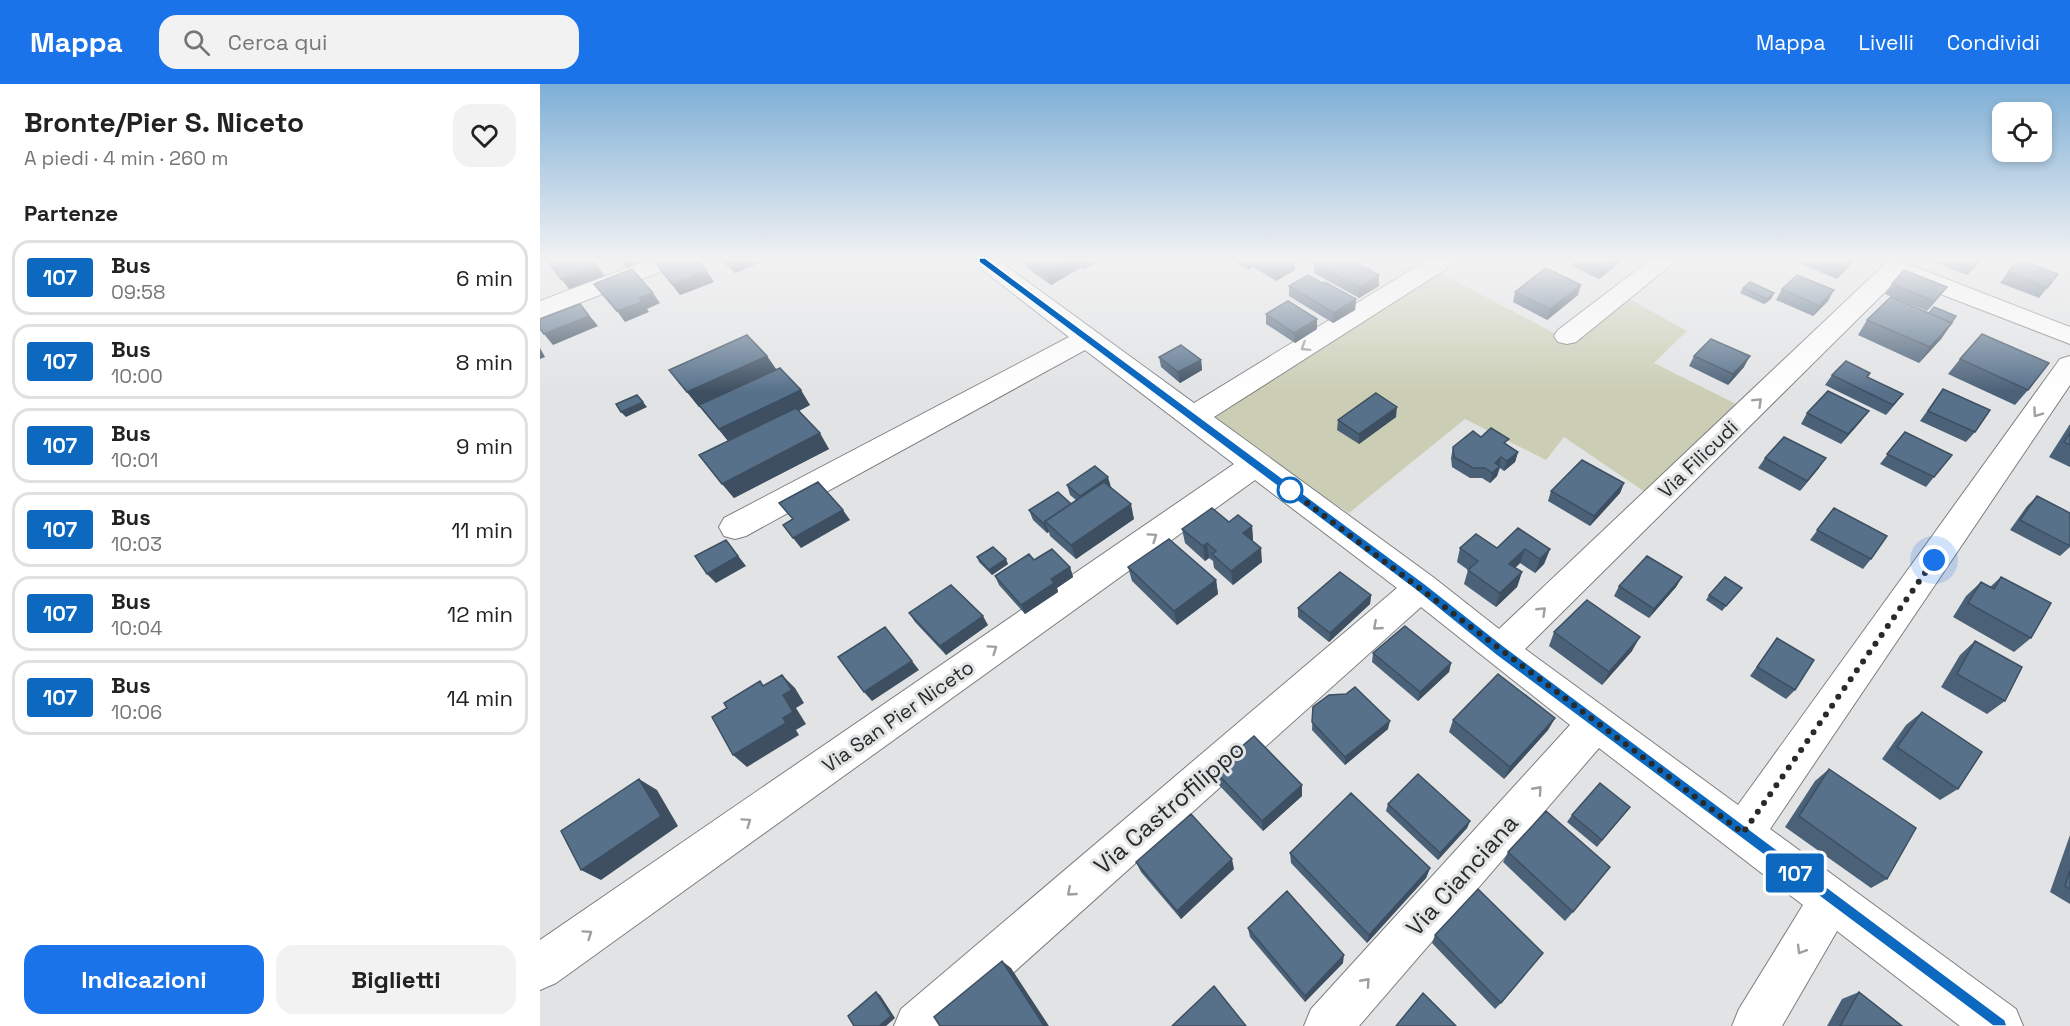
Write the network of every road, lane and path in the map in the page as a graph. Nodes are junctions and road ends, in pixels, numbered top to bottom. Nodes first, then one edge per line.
1 (556, 304) edge
2 (1042, 304) edge
3 (1374, 304) edge
4 (1608, 304) edge
5 (1845, 304) edge
6 (2000, 304) edge
7 (540, 310) edge
8 (2062, 326) edge
9 (1567, 336) dead end
10 (1088, 338) junction
11 (2070, 365) edge
12 (1193, 417) junction
13 (1256, 464) junction
14 (735, 527) dead end
15 (1421, 587) junction
16 (1500, 651) junction
17 (1596, 724) junction
18 (1743, 833) junction
19 (1831, 900) junction
20 (540, 967) edge
21 (918, 1026) edge
22 (1328, 1026) edge
23 (1756, 1026) edge
24 (1999, 1026) edge

1 - 7 street
2 - 10 street
3 -> 12 street
4 - 9 street
16 -> 5 street, Via Filicudi
6 - 8 street
10 - 12 street
10 - 14 street
11 -> 18 street
12 - 13 street
13 - 15 street
20 -> 13 street, Via San Pier Niceto
15 - 16 street
15 -> 21 street, Via Castrofilippo
16 - 17 street
17 - 18 street
22 -> 17 street, Via Cianciana
18 - 19 street
19 -> 23 street
19 - 24 street

